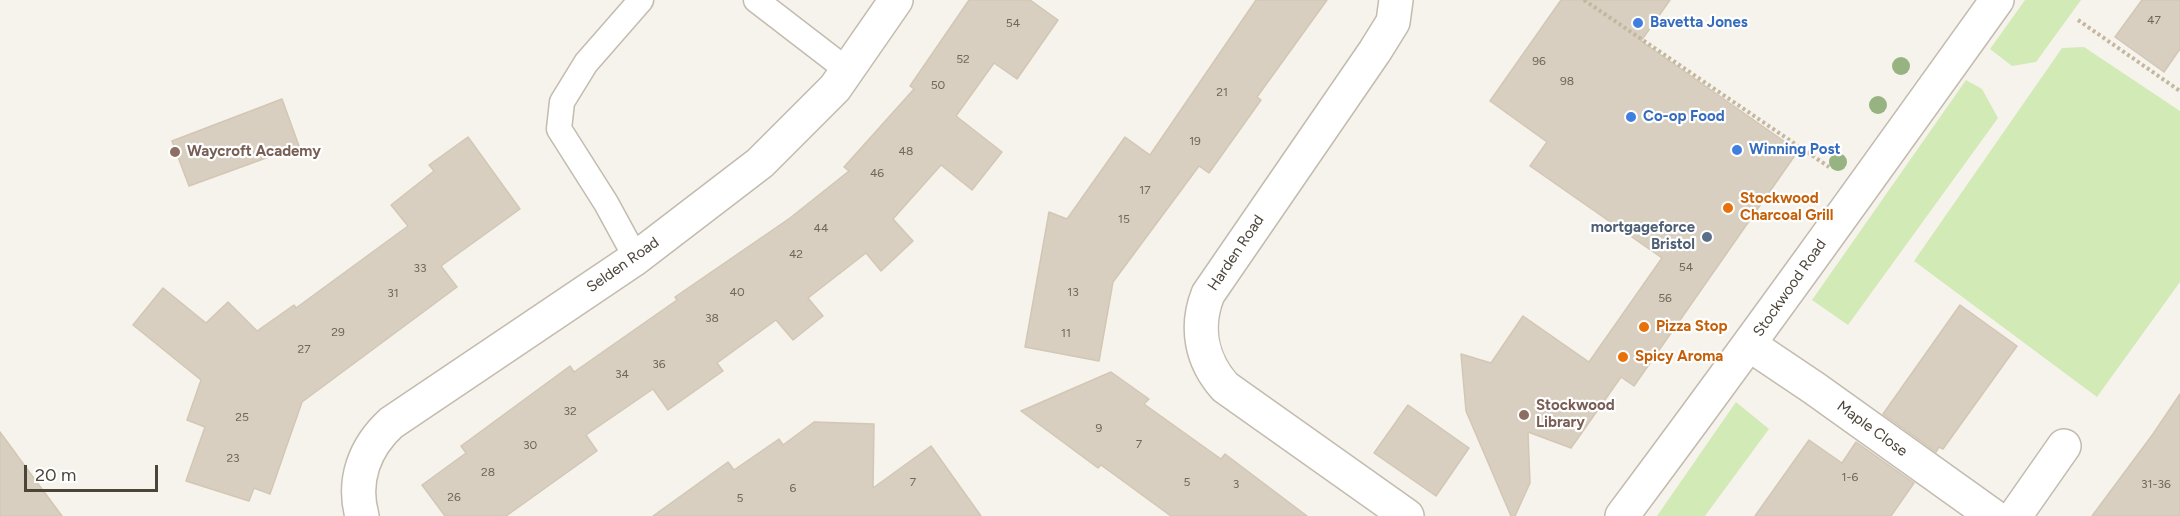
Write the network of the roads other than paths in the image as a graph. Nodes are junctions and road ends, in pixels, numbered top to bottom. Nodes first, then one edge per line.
1 (641, 0) edge
2 (756, 0) edge
3 (896, 0) edge
4 (1396, 0) edge
5 (1997, 0) edge
6 (847, 70) junction
7 (636, 258) junction
8 (1750, 345) junction
9 (2064, 446) dead end
10 (362, 516) edge
11 (1407, 516) edge
12 (1622, 516) edge
13 (1993, 516) edge
14 (2014, 516) edge

1 - 7 lane
2 - 6 lane
3 - 6 street, Selden Road
4 - 11 street, Harden Road
5 - 8 street, Stockwood Road
6 - 7 street, Selden Road
7 - 10 street, Selden Road
8 - 12 street, Stockwood Road
8 - 13 street, Maple Close
9 - 14 street

